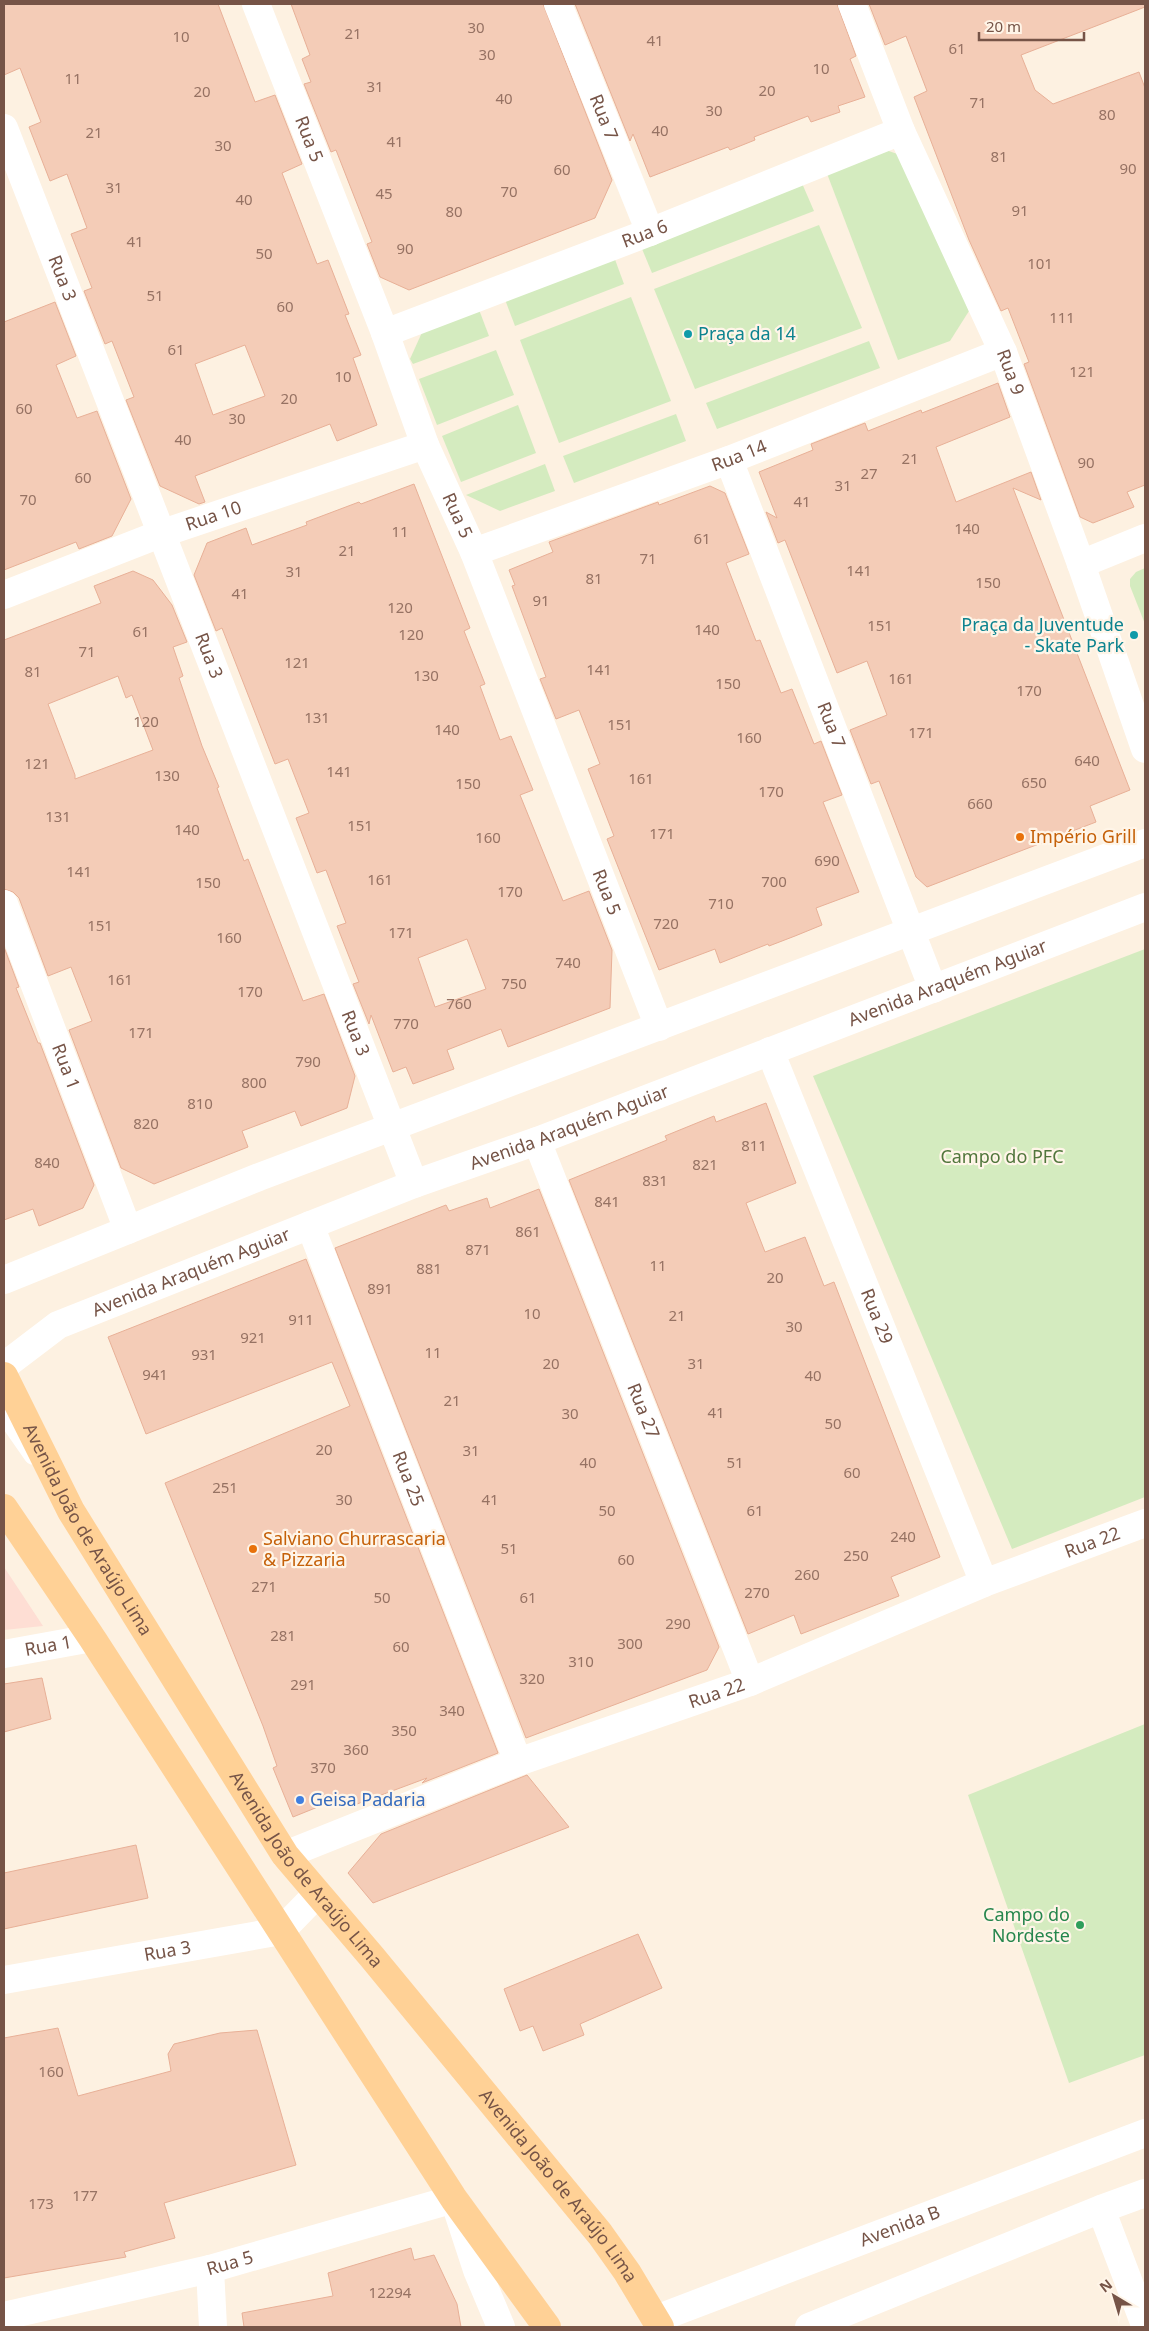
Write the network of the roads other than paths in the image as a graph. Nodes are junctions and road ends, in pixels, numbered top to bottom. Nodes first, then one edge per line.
1 (256, 4) edge
2 (558, 4) edge
3 (852, 4) edge
4 (4, 128) edge
5 (901, 131) junction
6 (650, 232) junction
7 (385, 333) junction
8 (1003, 352) junction
9 (425, 445) junction
10 (728, 460) junction
11 (160, 534) junction
12 (1145, 538) edge
13 (474, 552) junction
14 (1081, 564) junction
15 (4, 595) edge
16 (1145, 749) edge
17 (1145, 843) edge
18 (4, 904) edge
19 (1145, 907) edge
20 (911, 933) junction
21 (933, 989) junction
22 (659, 1027) junction
23 (770, 1051) junction
24 (391, 1128) junction
25 (538, 1141) junction
26 (414, 1184) junction
27 (310, 1225) junction
28 (128, 1230) junction
29 (4, 1280) edge
30 (4, 1366) edge
31 (4, 1376) edge
32 (4, 1417) edge
33 (4, 1508) edge
34 (71, 1511) junction
35 (1145, 1522) edge
36 (984, 1583) junction
37 (92, 1638) junction
38 (4, 1654) edge
39 (750, 1682) junction
40 (518, 1762) junction
41 (285, 1855) junction
42 (317, 1894) junction
43 (281, 1931) junction
44 (4, 1980) edge
45 (1145, 2132) edge
46 (1145, 2193) edge
47 (454, 2200) junction
48 (1101, 2209) junction
49 (210, 2269) junction
50 (4, 2316) edge
51 (658, 2323) edge
52 (1145, 2325) edge
53 (213, 2327) edge
54 (501, 2327) edge
55 (547, 2327) edge
56 (809, 2327) edge

1 - 7 street, Rua 5
2 - 6 street, Rua 7
3 - 5 street, Rua 9
4 - 11 street, Rua 3
5 - 6 street, Rua 6
5 - 8 street, Rua 9
6 - 7 street, Rua 6
7 - 9 street, Rua 5
8 - 10 street, Rua 14
8 - 14 street, Rua 9
9 - 11 street, Rua 10
9 - 13 street, Rua 5
10 - 13 street, Rua 14
10 - 20 street, Rua 7
11 - 15 street, Rua 10
11 - 24 street, Rua 3
12 - 14 street
13 - 22 street, Rua 5
14 - 16 street, Rua 9
17 - 20 street
18 - 28 street, Rua 1
19 - 21 street, Avenida Araquém Aguiar
20 - 21 street, Rua 7
20 - 22 street
21 - 23 street, Avenida Araquém Aguiar
22 - 24 street
23 - 25 street, Avenida Araquém Aguiar
23 - 36 street, Rua 29
24 - 26 street, Rua 3
24 - 28 street
25 - 26 street, Avenida Araquém Aguiar
25 - 39 street, Rua 27
26 - 27 street, Avenida Araquém Aguiar
27 - 30 street, Avenida Araquém Aguiar
27 - 40 street, Rua 25
28 - 29 street
31 - 34 main road, Avenida João de Araújo Lima
32 - 34 lane
33 - 37 main road
34 - 41 main road, Avenida João de Araújo Lima
35 - 36 street, Rua 22
36 - 39 street, Rua 22
37 - 38 street, Rua 1
37 - 43 main road
39 - 40 street, Rua 22
40 - 41 street, Rua 22
41 - 42 main road, Avenida João de Araújo Lima
42 - 43 street
42 - 51 main road, Avenida João de Araújo Lima
43 - 44 street, Rua 3
43 - 47 main road
45 - 51 street, Avenida B
46 - 48 street
47 - 49 street, Rua 5
47 - 54 street
47 - 55 main road
48 - 52 street
48 - 56 street
49 - 50 street, Rua 5
49 - 53 street

